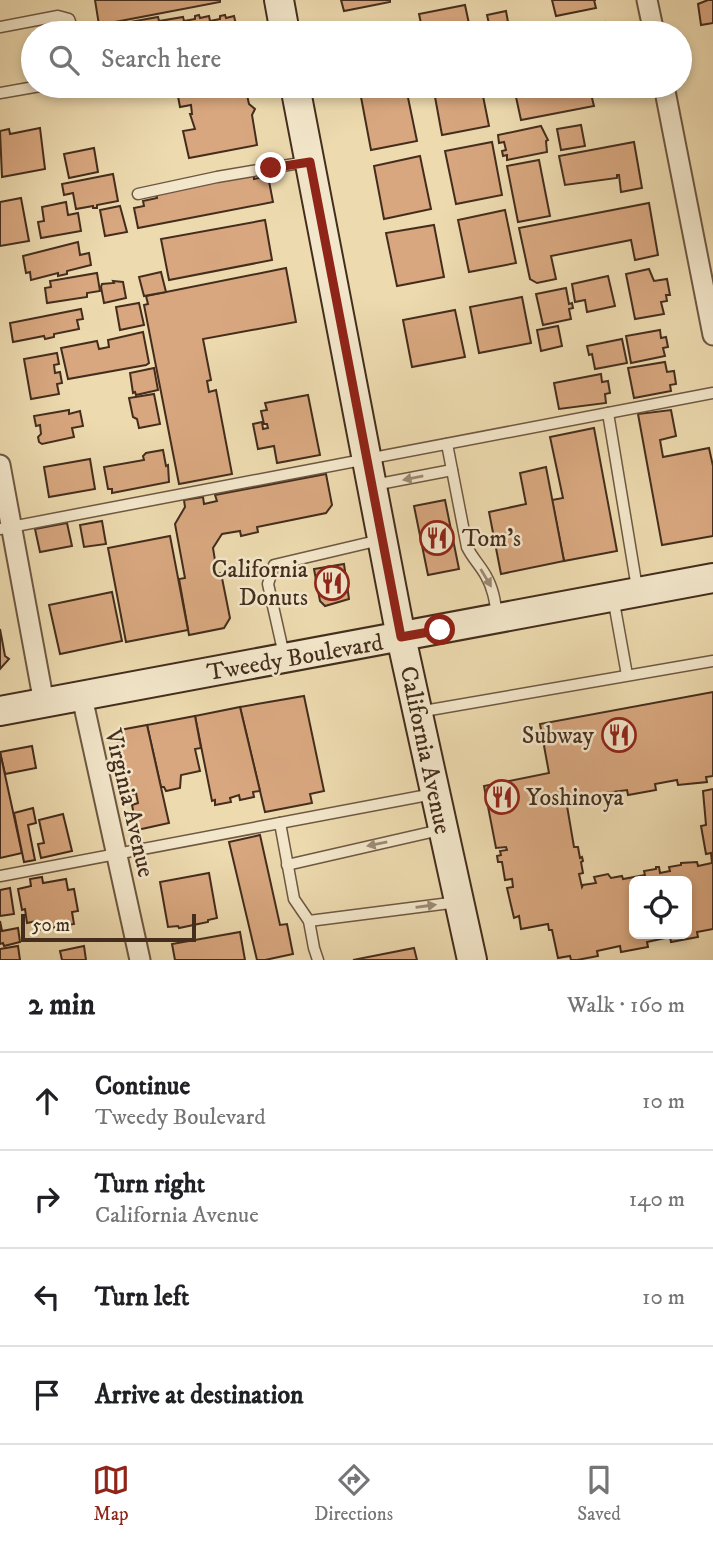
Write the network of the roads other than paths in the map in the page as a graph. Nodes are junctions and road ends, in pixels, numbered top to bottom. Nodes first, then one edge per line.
1 (279, 0) edge
2 (647, 0) edge
3 (32, 21) edge
4 (70, 21) edge
5 (283, 21) edge
6 (651, 21) edge
7 (21, 23) edge
8 (0, 27) edge
9 (21, 89) edge
10 (0, 93) edge
11 (297, 98) edge
12 (666, 98) edge
13 (310, 162) junction
14 (138, 194) dead end
15 (713, 335) edge
16 (713, 393) edge
17 (608, 413) junction
18 (447, 443) junction
19 (0, 465) edge
20 (452, 470) junction
21 (370, 472) junction
22 (6, 528) edge
23 (383, 540) junction
24 (713, 578) edge
25 (626, 595) junction
26 (498, 619) junction
27 (401, 637) junction
28 (285, 659) junction
29 (713, 660) edge
30 (627, 675) junction
31 (82, 697) junction
32 (44, 703) junction
33 (0, 711) edge
34 (418, 712) junction
35 (435, 793) junction
36 (280, 823) junction
37 (444, 829) junction
38 (116, 854) junction
39 (287, 865) junction
40 (0, 876) edge
41 (459, 901) junction
42 (309, 921) junction
43 (140, 960) edge
44 (318, 960) edge
45 (472, 960) edge

1 - 5 main road
2 - 6 street
3 - 4 lane
7 - 8 lane
9 - 10 lane
11 - 13 main road, California Avenue
12 - 15 street
13 - 14 lane
13 - 21 main road, California Avenue
16 - 17 lane
17 - 18 lane
17 - 25 lane
18 - 20 lane
18 - 21 lane
19 - 22 street
20 -> 21 lane
20 -> 26 lane
21 - 22 lane
21 - 23 main road, California Avenue
22 - 32 street
23 - 27 main road, California Avenue
23 - 28 lane
24 - 25 main road, Tweedy Boulevard
25 - 26 main road, Tweedy Boulevard
25 - 30 lane
26 - 27 main road, Tweedy Boulevard
27 - 28 main road, Tweedy Boulevard
27 - 34 main road, California Avenue
28 - 31 main road, Tweedy Boulevard
29 - 30 lane
30 - 34 lane
31 - 32 main road, Tweedy Boulevard
31 - 38 street, Virginia Avenue
32 - 33 main road, Tweedy Boulevard
34 - 35 main road, California Avenue
35 - 36 lane
35 - 37 main road, California Avenue
36 - 38 lane
36 - 39 lane
37 -> 39 lane
37 - 41 main road, California Avenue
38 - 40 lane
38 - 43 street, Virginia Avenue
39 - 42 lane
42 -> 41 lane
41 - 45 main road, California Avenue
42 - 44 lane

